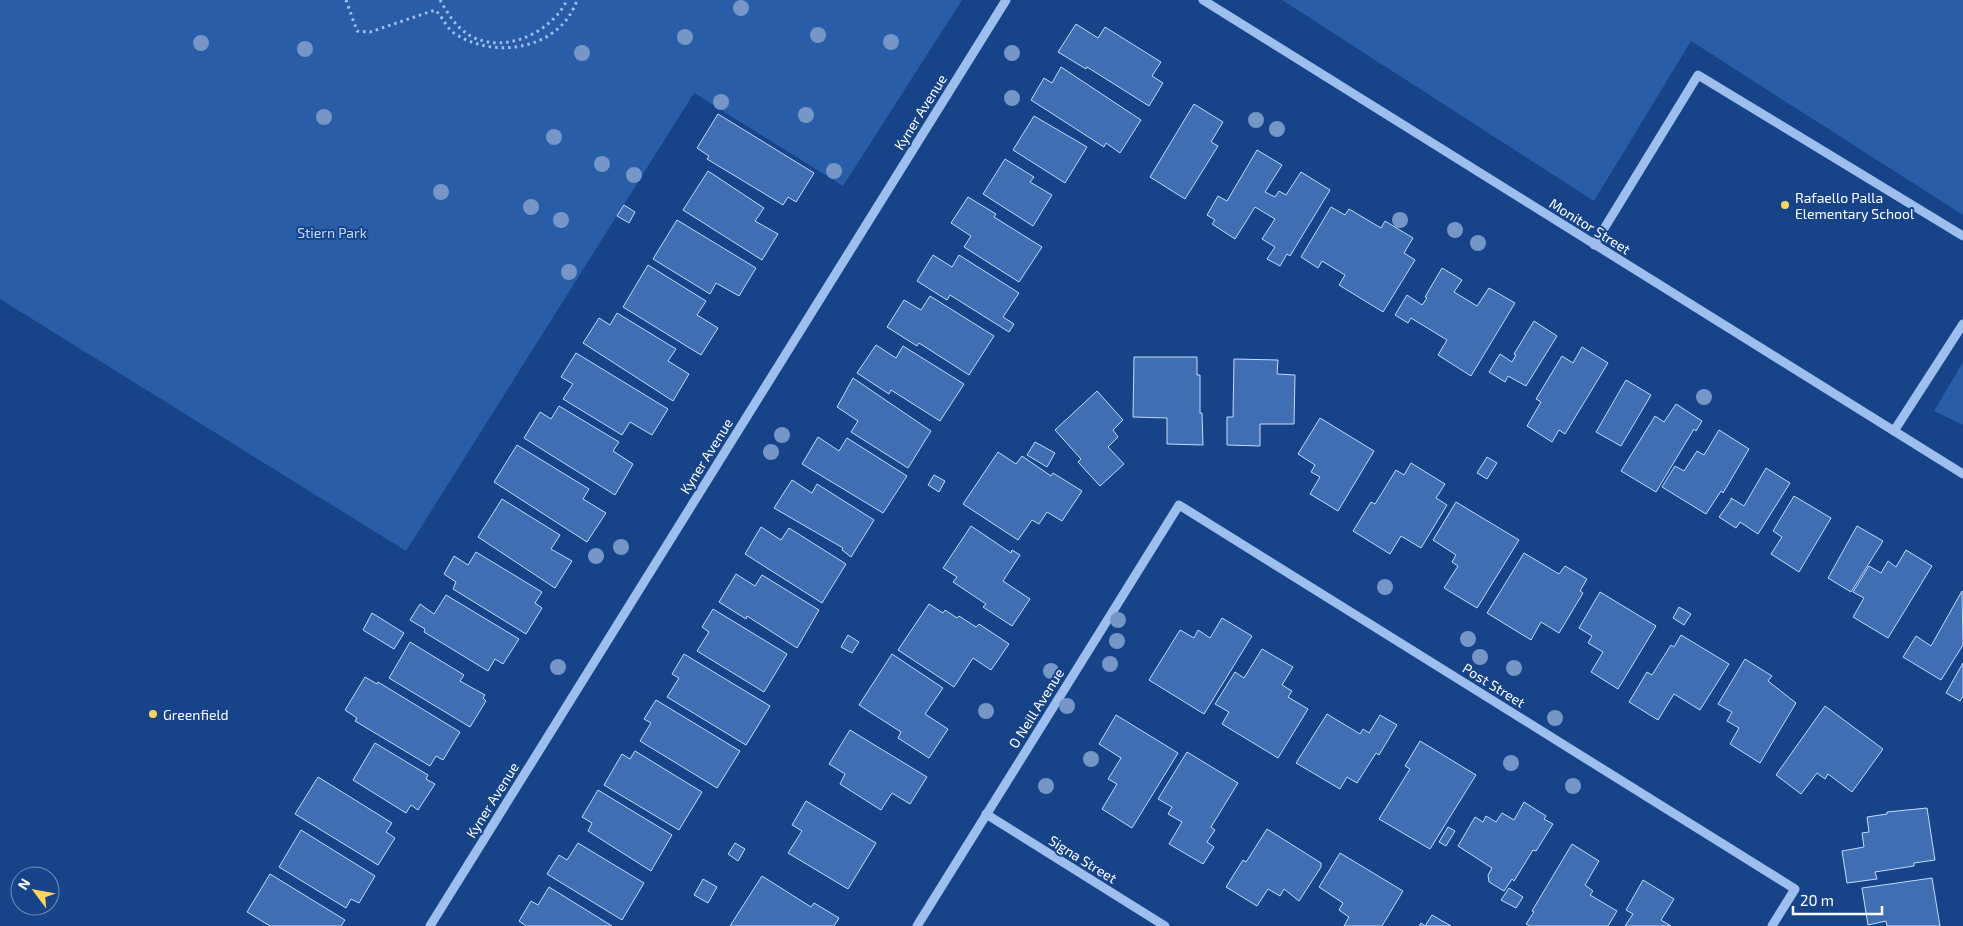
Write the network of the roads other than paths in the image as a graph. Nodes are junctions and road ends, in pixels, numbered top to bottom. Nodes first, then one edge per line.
1 (1006, 0) edge
2 (1203, 0) edge
3 (1963, 236) edge
4 (1594, 245) junction
5 (1963, 324) edge
6 (1894, 431) junction
7 (1963, 474) edge
8 (1179, 505) joint
9 (986, 814) junction
10 (430, 926) edge
11 (917, 926) edge
12 (1165, 926) edge
13 (1772, 926) edge

1 - 10 street, Kyner Avenue
2 - 4 street, Monitor Street
3 - 4 street
4 - 6 street, Monitor Street
5 - 6 street
6 - 7 street, Monitor Street
8 - 9 street, O Neill Avenue
8 - 13 street, Post Street
9 - 11 street, O Neill Avenue
9 - 12 street, Signa Street

